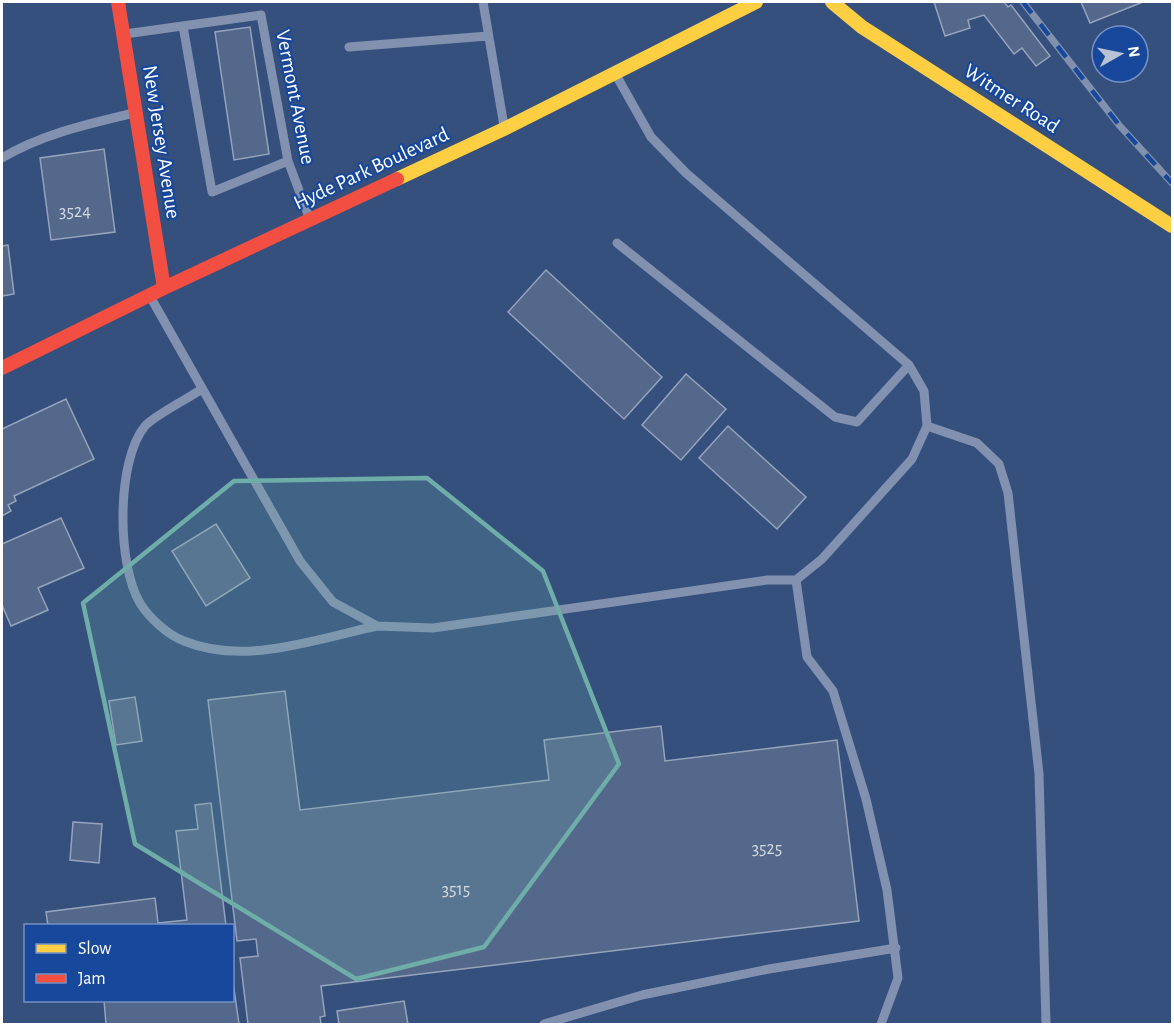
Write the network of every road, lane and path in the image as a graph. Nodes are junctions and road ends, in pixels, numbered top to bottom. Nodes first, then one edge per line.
1 (118, 2) edge
2 (483, 2) edge
3 (756, 2) edge
4 (832, 2) edge
5 (183, 26) junction
6 (124, 34) junction
7 (489, 36) junction
8 (349, 47) dead end
9 (615, 72) junction
10 (136, 112) junction
11 (504, 129) junction
12 (2, 158) edge
13 (288, 161) junction
14 (310, 220) junction
15 (1173, 226) edge
16 (617, 243) dead end
17 (164, 288) junction
18 (150, 295) junction
19 (909, 364) junction
20 (2, 368) edge
21 (202, 389) junction
22 (927, 426) junction
23 (796, 580) junction
24 (377, 626) junction
25 (896, 948) junction
26 (544, 1024) edge
27 (881, 1024) edge
28 (1046, 1024) edge

1 - 6 main road, New Jersey Avenue
2 - 7 lane
3 - 9 main road, Hyde Park Boulevard
4 - 15 main road, Witmer Road
5 - 6 lane
5 - 13 lane, Vermont Avenue
5 - 13 lane
6 - 10 main road, New Jersey Avenue
7 - 8 lane
7 - 11 lane
9 - 11 main road, Hyde Park Boulevard
9 - 19 lane
10 - 12 lane
10 - 17 main road, New Jersey Avenue
11 - 14 main road, Hyde Park Boulevard
13 - 14 lane, Vermont Avenue
14 - 17 main road, Hyde Park Boulevard
16 - 19 lane
17 - 18 main road, Hyde Park Boulevard
18 - 20 main road, Hyde Park Boulevard
18 - 21 lane
19 - 22 lane
21 - 24 lane
21 - 24 lane
22 - 23 lane
22 - 28 lane
23 - 24 lane
23 - 25 lane
25 - 26 lane
25 - 27 lane

